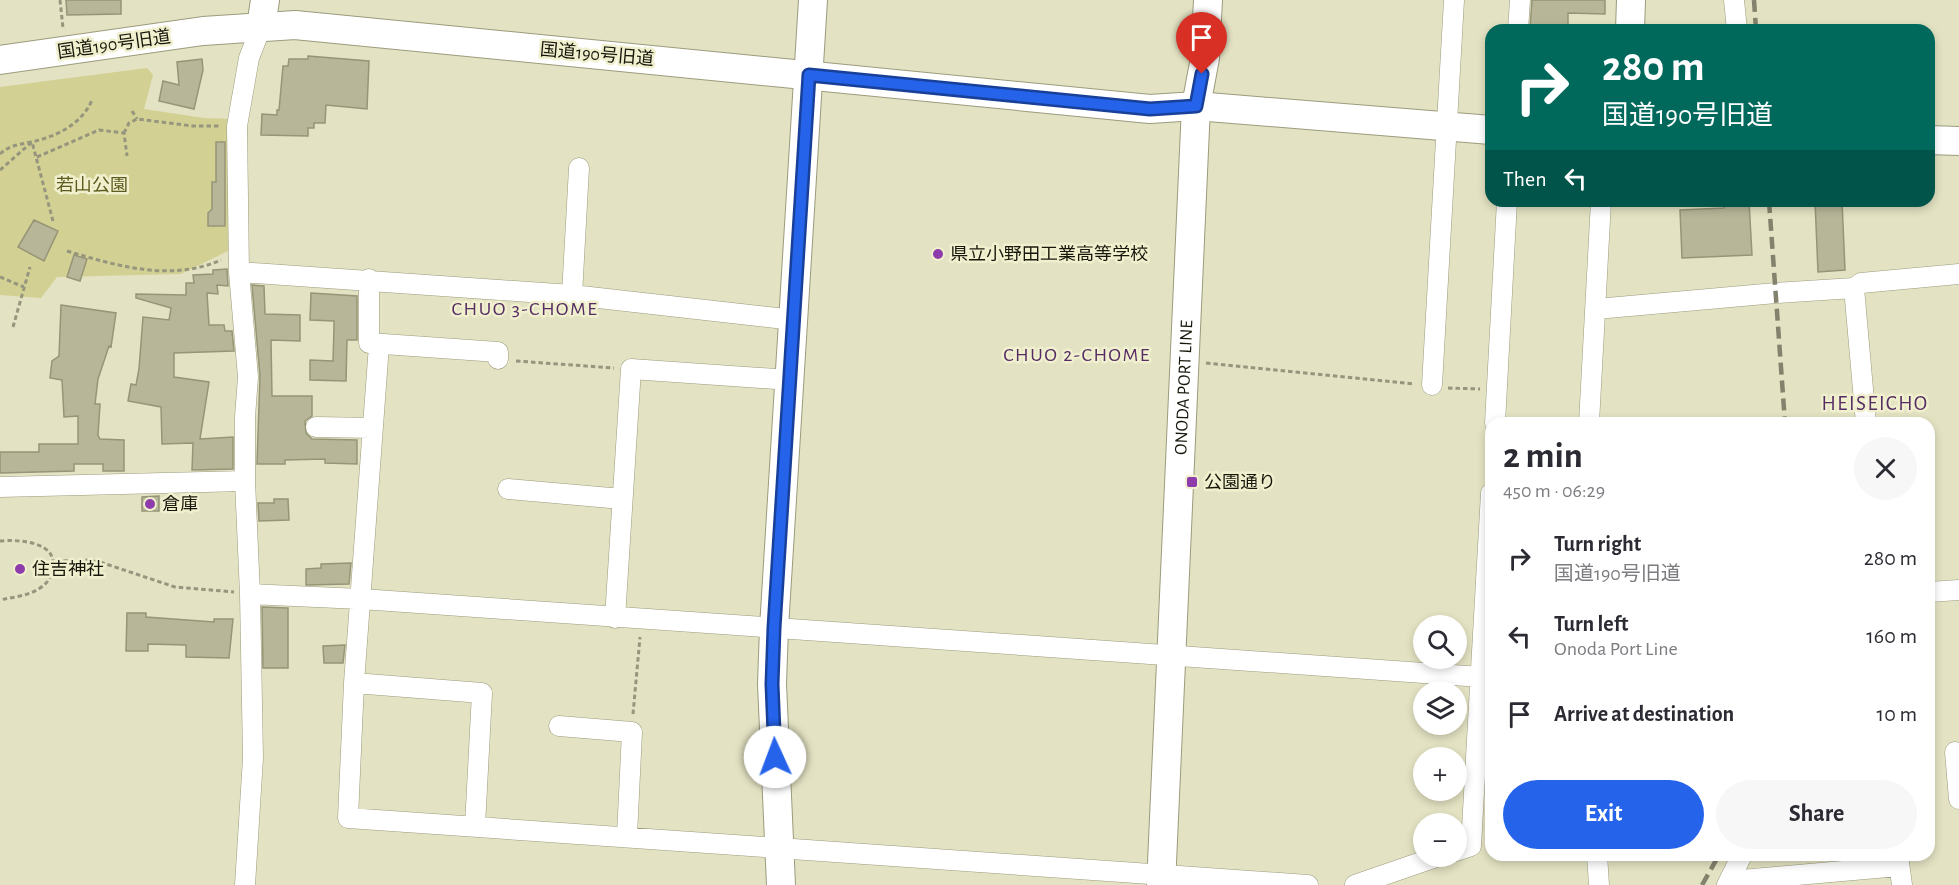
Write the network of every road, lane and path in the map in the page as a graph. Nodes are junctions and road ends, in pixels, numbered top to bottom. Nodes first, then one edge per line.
1 (60, 0) edge
2 (813, 0) edge
3 (1208, 0) edge
4 (1454, 0) edge
5 (1520, 0) edge
6 (1631, 0) edge
7 (1734, 0) edge
8 (263, 13) edge
9 (1518, 24) edge
10 (1630, 24) edge
11 (1736, 24) edge
12 (65, 51) junction
13 (0, 60) edge
14 (809, 75) junction
15 (92, 100) dead end
16 (1196, 106) junction
17 (132, 111) dead end
18 (137, 119) junction
19 (237, 126) junction
20 (1448, 127) junction
21 (1485, 130) edge
22 (124, 133) junction
23 (1935, 140) edge
24 (1959, 141) edge
25 (32, 142) junction
26 (0, 154) edge
27 (127, 156) dead end
28 (38, 157) junction
29 (579, 168) dead end
30 (0, 170) edge
31 (1507, 207) edge
32 (1601, 207) edge
33 (52, 221) dead end
34 (67, 251) dead end
35 (239, 262) junction
36 (30, 267) dead end
37 (1959, 274) edge
38 (0, 277) edge
39 (369, 279) junction
40 (24, 287) junction
41 (1854, 288) junction
42 (572, 295) junction
43 (1596, 309) junction
44 (794, 320) junction
45 (13, 327) dead end
46 (379, 345) junction
47 (498, 359) joint
48 (1185, 361) junction
49 (631, 369) junction
50 (790, 380) junction
51 (1432, 385) junction
52 (1497, 390) junction
53 (1495, 417) edge
54 (1589, 417) edge
55 (1865, 417) edge
56 (316, 427) dead end
57 (373, 428) junction
58 (245, 481) junction
59 (0, 487) edge
60 (508, 489) dead end
61 (622, 499) junction
62 (0, 541) edge
63 (54, 563) junction
64 (41, 565) dead end
65 (1959, 590) edge
66 (1935, 592) edge
67 (250, 594) junction
68 (361, 599) junction
69 (0, 600) edge
70 (615, 618) junction
71 (641, 620) junction
72 (774, 628) junction
73 (1485, 648) edge
74 (1173, 657) junction
75 (1481, 677) junction
76 (354, 683) junction
77 (559, 726) dead end
78 (632, 732) junction
79 (1955, 752) dead end
80 (1959, 799) edge
81 (475, 826) junction
82 (627, 836) junction
83 (1467, 847) edge
84 (779, 849) junction
85 (1597, 861) edge
86 (1739, 861) edge
87 (1413, 865) edge
88 (1900, 869) edge
89 (1161, 880) edge
90 (1729, 883) edge
91 (245, 885) edge
92 (781, 885) edge
93 (1308, 885) edge
94 (1355, 885) edge
95 (1599, 885) edge

1 - 12 path
2 - 14 street
3 - 16 street, ONODA PORT LINE
4 - 20 street
5 - 9 street
6 - 10 street
7 - 11 street
8 - 12 street, 国道190号旧道
8 - 14 street, 国道190号旧道
8 - 19 street
12 - 13 street, 国道190号旧道
14 - 16 street, 国道190号旧道
14 - 44 street
15 - 25 path
16 - 20 street, 国道190号旧道
16 - 48 street, ONODA PORT LINE
17 - 18 path
18 - 19 path
18 - 22 path
19 - 35 street
20 - 21 street, 国道190号旧道
20 - 51 street
22 - 27 path
22 - 28 path
23 - 24 street
25 - 26 path
25 - 28 path
25 - 30 path
28 - 33 path
29 - 42 street
31 - 52 street
32 - 43 street
34 - 35 path
35 - 39 street
35 - 58 street
36 - 40 path
37 - 41 street
38 - 40 path
39 - 42 street
39 - 46 street
40 - 45 path
41 - 43 street
41 - 55 street
42 - 44 street
43 - 54 street
44 - 50 street
46 - 47 street
46 - 57 street
47 - 49 path
48 - 51 path
48 - 74 street, ONODA PORT LINE
49 - 50 street
49 - 61 street
50 - 72 street
51 - 52 path
52 - 53 street
56 - 57 street
57 - 68 street
58 - 59 street
58 - 67 street
60 - 61 street
61 - 70 street
62 - 63 path
63 - 64 path
63 - 67 path
63 - 69 path
65 - 66 street
67 - 68 street
67 - 91 street
68 - 70 street
68 - 76 street
70 - 71 street
71 - 72 street
71 - 78 path
72 - 74 street
72 - 84 street
73 - 75 street
74 - 75 street
74 - 89 street, ONODA PORT LINE
75 - 83 street
76 - 81 street
76 - 81 street
77 - 78 street
78 - 82 street
79 - 80 street
81 - 82 street
82 - 84 street
84 - 89 street
84 - 92 street
85 - 95 street
86 - 90 street
87 - 94 street
88 - 90 street
89 - 93 street

